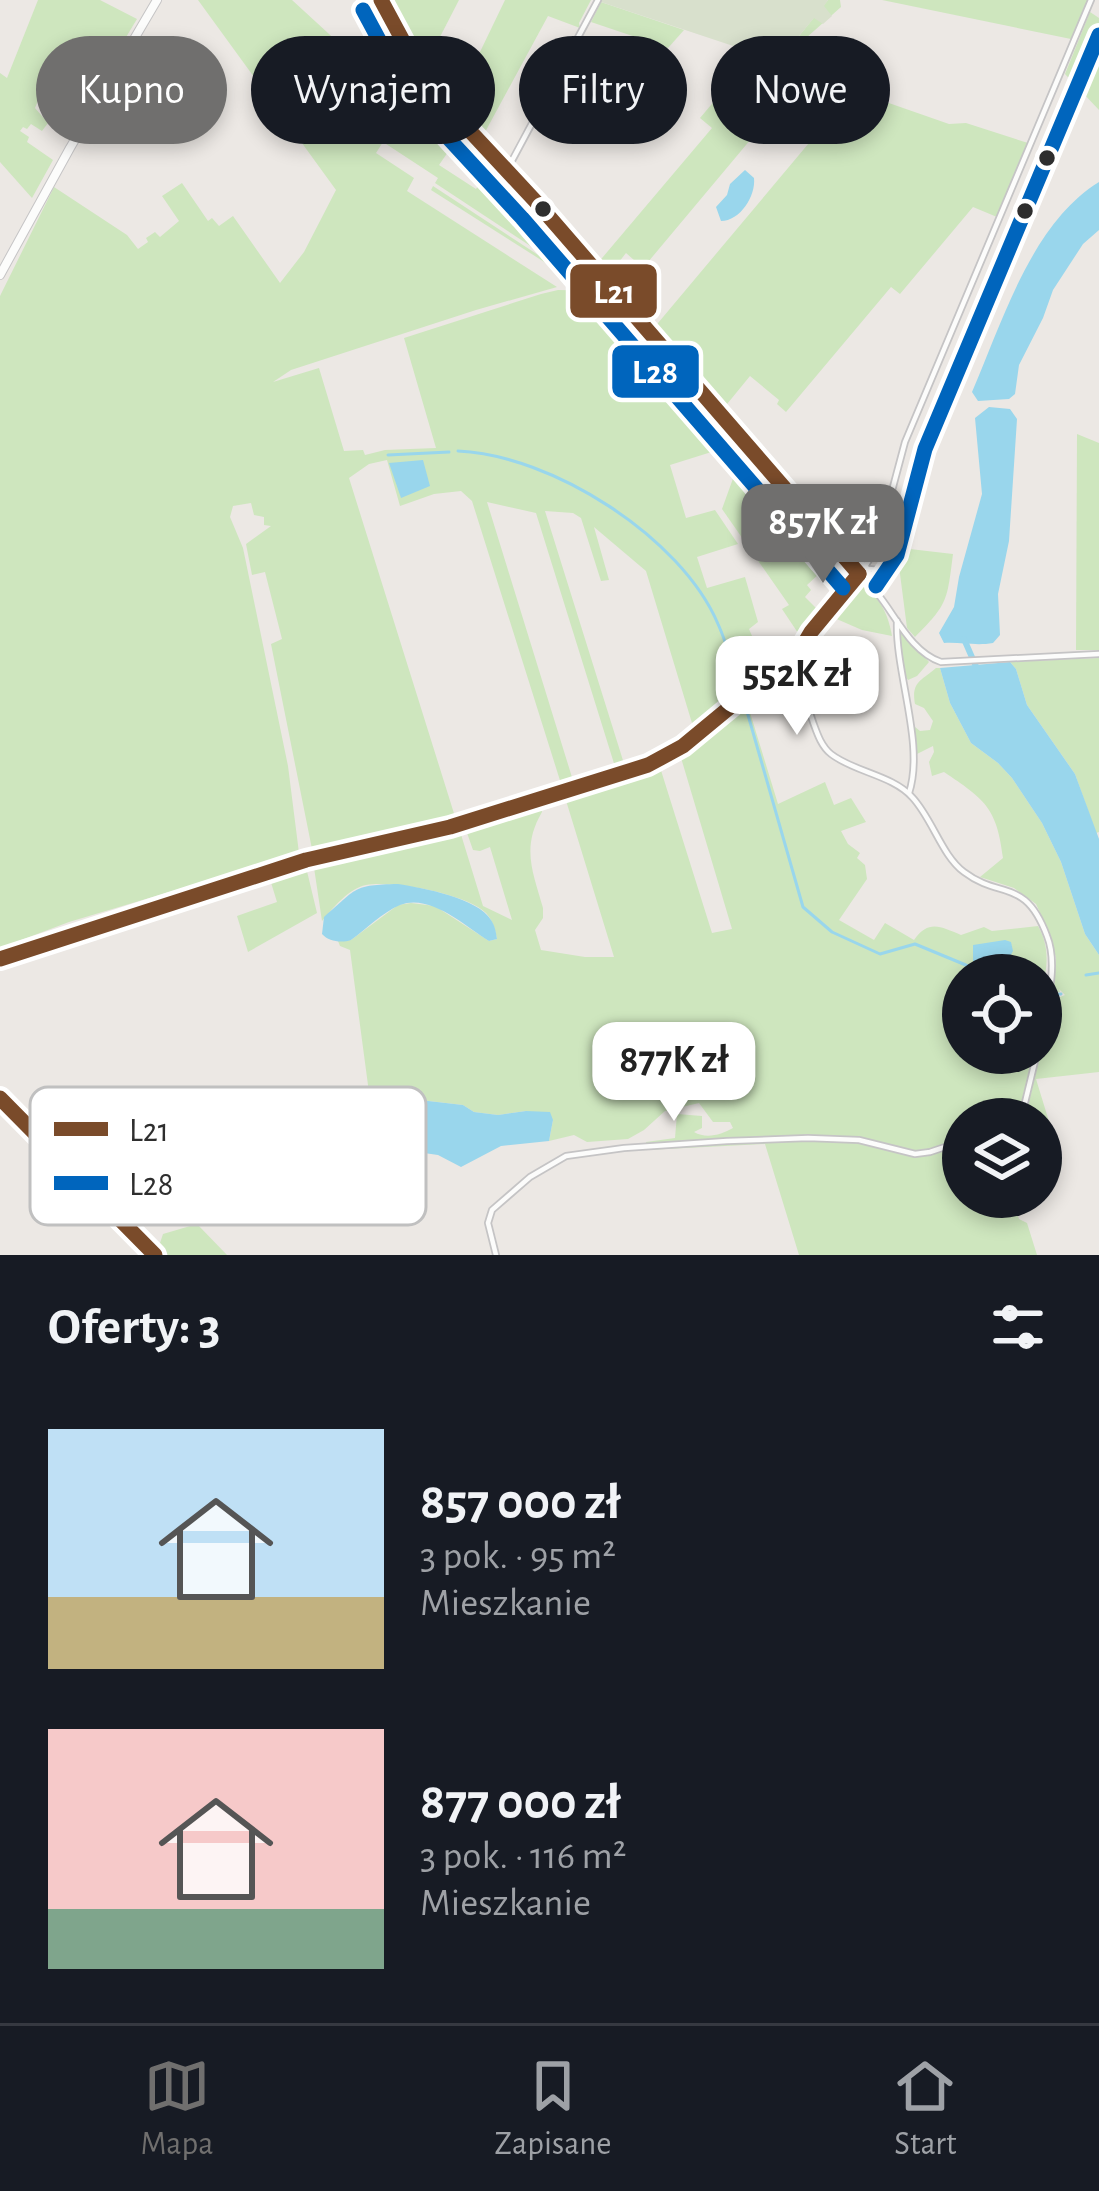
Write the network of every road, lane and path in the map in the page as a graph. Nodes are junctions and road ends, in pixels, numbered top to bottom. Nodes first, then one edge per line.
1 (157, 0) edge
2 (381, 0) edge
3 (598, 0) edge
4 (1091, 0) edge
5 (507, 170) junction
6 (0, 275) edge
7 (868, 568) dead end
8 (881, 570) dead end
9 (859, 574) junction
10 (897, 620) junction
11 (820, 623) junction
12 (1099, 654) edge
13 (910, 794) junction
14 (1051, 954) edge
15 (0, 959) edge
16 (0, 1098) edge
17 (30, 1129) edge
18 (942, 1148) edge
19 (125, 1225) edge
20 (154, 1255) edge
21 (496, 1255) edge

1 - 6 main road
2 - 5 street
3 - 5 street
4 - 9 street
5 - 9 street
7 - 8 street
9 - 10 street
9 - 11 street
10 - 12 street
10 - 13 street
11 - 13 street
11 - 15 street
13 - 14 street
16 - 17 main road
18 - 21 street
19 - 20 main road

